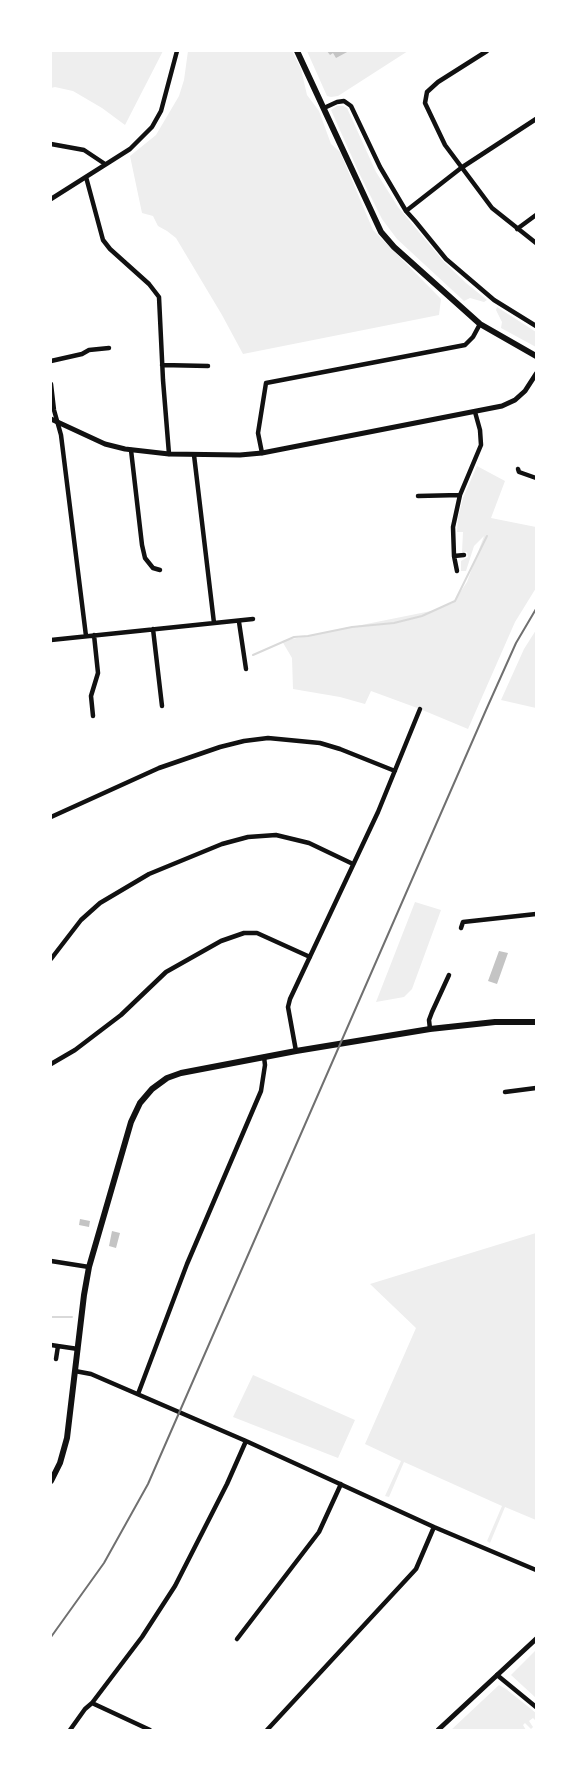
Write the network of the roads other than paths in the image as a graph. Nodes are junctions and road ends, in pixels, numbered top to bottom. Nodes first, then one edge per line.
1 (177, 51) edge
2 (297, 51) edge
3 (488, 51) edge
4 (324, 108) junction
5 (536, 118) edge
6 (51, 144) edge
7 (106, 164) junction
8 (461, 168) junction
9 (86, 177) junction
10 (51, 199) edge
11 (406, 211) junction
12 (536, 215) edge
13 (517, 229) junction
14 (536, 243) edge
15 (480, 324) junction
16 (536, 326) edge
17 (109, 348) dead end
18 (536, 356) edge
19 (51, 361) edge
20 (162, 365) junction
21 (208, 366) dead end
22 (536, 374) edge
23 (51, 384) edge
24 (475, 412) junction
25 (51, 419) edge
26 (57, 422) junction
27 (131, 450) junction
28 (262, 453) junction
29 (169, 454) junction
30 (194, 455) junction
31 (518, 469) dead end
32 (536, 478) edge
33 (418, 496) dead end
34 (460, 496) junction
35 (464, 555) dead end
36 (454, 556) junction
37 (160, 570) dead end
38 (457, 570) dead end
39 (253, 619) dead end
40 (239, 622) junction
41 (214, 623) junction
42 (153, 629) junction
43 (94, 635) junction
44 (86, 636) junction
45 (51, 640) edge
46 (246, 669) dead end
47 (162, 706) dead end
48 (420, 709) dead end
49 (93, 716) dead end
50 (395, 771) junction
51 (51, 817) edge
52 (353, 864) junction
53 (536, 914) edge
54 (461, 928) dead end
55 (310, 956) junction
56 (51, 958) edge
57 (449, 975) dead end
58 (536, 1022) edge
59 (430, 1029) junction
60 (296, 1051) junction
61 (264, 1057) junction
62 (51, 1064) edge
63 (536, 1088) edge
64 (505, 1092) dead end
65 (51, 1261) edge
66 (89, 1267) junction
67 (51, 1345) edge
68 (58, 1346) junction
69 (78, 1349) junction
70 (56, 1359) dead end
71 (75, 1371) junction
72 (138, 1394) junction
73 (246, 1441) junction
74 (54, 1468) edge
75 (51, 1482) edge
76 (340, 1484) junction
77 (434, 1527) junction
78 (536, 1570) edge
79 (536, 1639) edge
80 (237, 1640) dead end
81 (498, 1675) junction
82 (92, 1704) junction
83 (536, 1706) edge
84 (70, 1730) edge
85 (150, 1730) edge
86 (267, 1730) edge
87 (438, 1730) edge

1 - 7 street
2 - 4 main road
3 - 8 street
4 - 11 street
4 - 15 main road
5 - 8 street
6 - 7 street
7 - 9 street
8 - 11 street
8 - 13 street
9 - 10 street
9 - 20 street
11 - 16 street
12 - 13 street
13 - 14 street
15 - 18 main road
15 - 28 street
17 - 19 street
20 - 21 street
20 - 29 street
22 - 24 street
23 - 26 street
24 - 28 street
24 - 34 street
25 - 26 street
26 - 27 street
26 - 44 street
27 - 29 street
27 - 37 street
28 - 30 street
29 - 30 street
30 - 41 street
31 - 32 street
33 - 34 street
34 - 36 street
35 - 36 street
36 - 38 street
39 - 40 street
40 - 41 street
40 - 46 street
41 - 42 street
42 - 43 street
42 - 47 street
43 - 44 street
43 - 49 street
44 - 45 street
48 - 50 street
50 - 51 street
50 - 52 street
52 - 55 street
52 - 56 street
53 - 54 street
55 - 60 street
55 - 62 street
57 - 59 street
58 - 59 main road
59 - 60 main road
60 - 61 main road
61 - 66 main road
61 - 72 street
63 - 64 street
65 - 66 street
66 - 69 main road
67 - 68 street
68 - 69 street
68 - 70 street
69 - 71 main road
71 - 72 street
71 - 74 main road
72 - 73 street
73 - 76 street
73 - 82 street
74 - 75 main road
76 - 77 street
76 - 80 street
77 - 78 street
77 - 86 street
79 - 81 street
81 - 83 street
81 - 87 street
82 - 84 street
82 - 85 street

